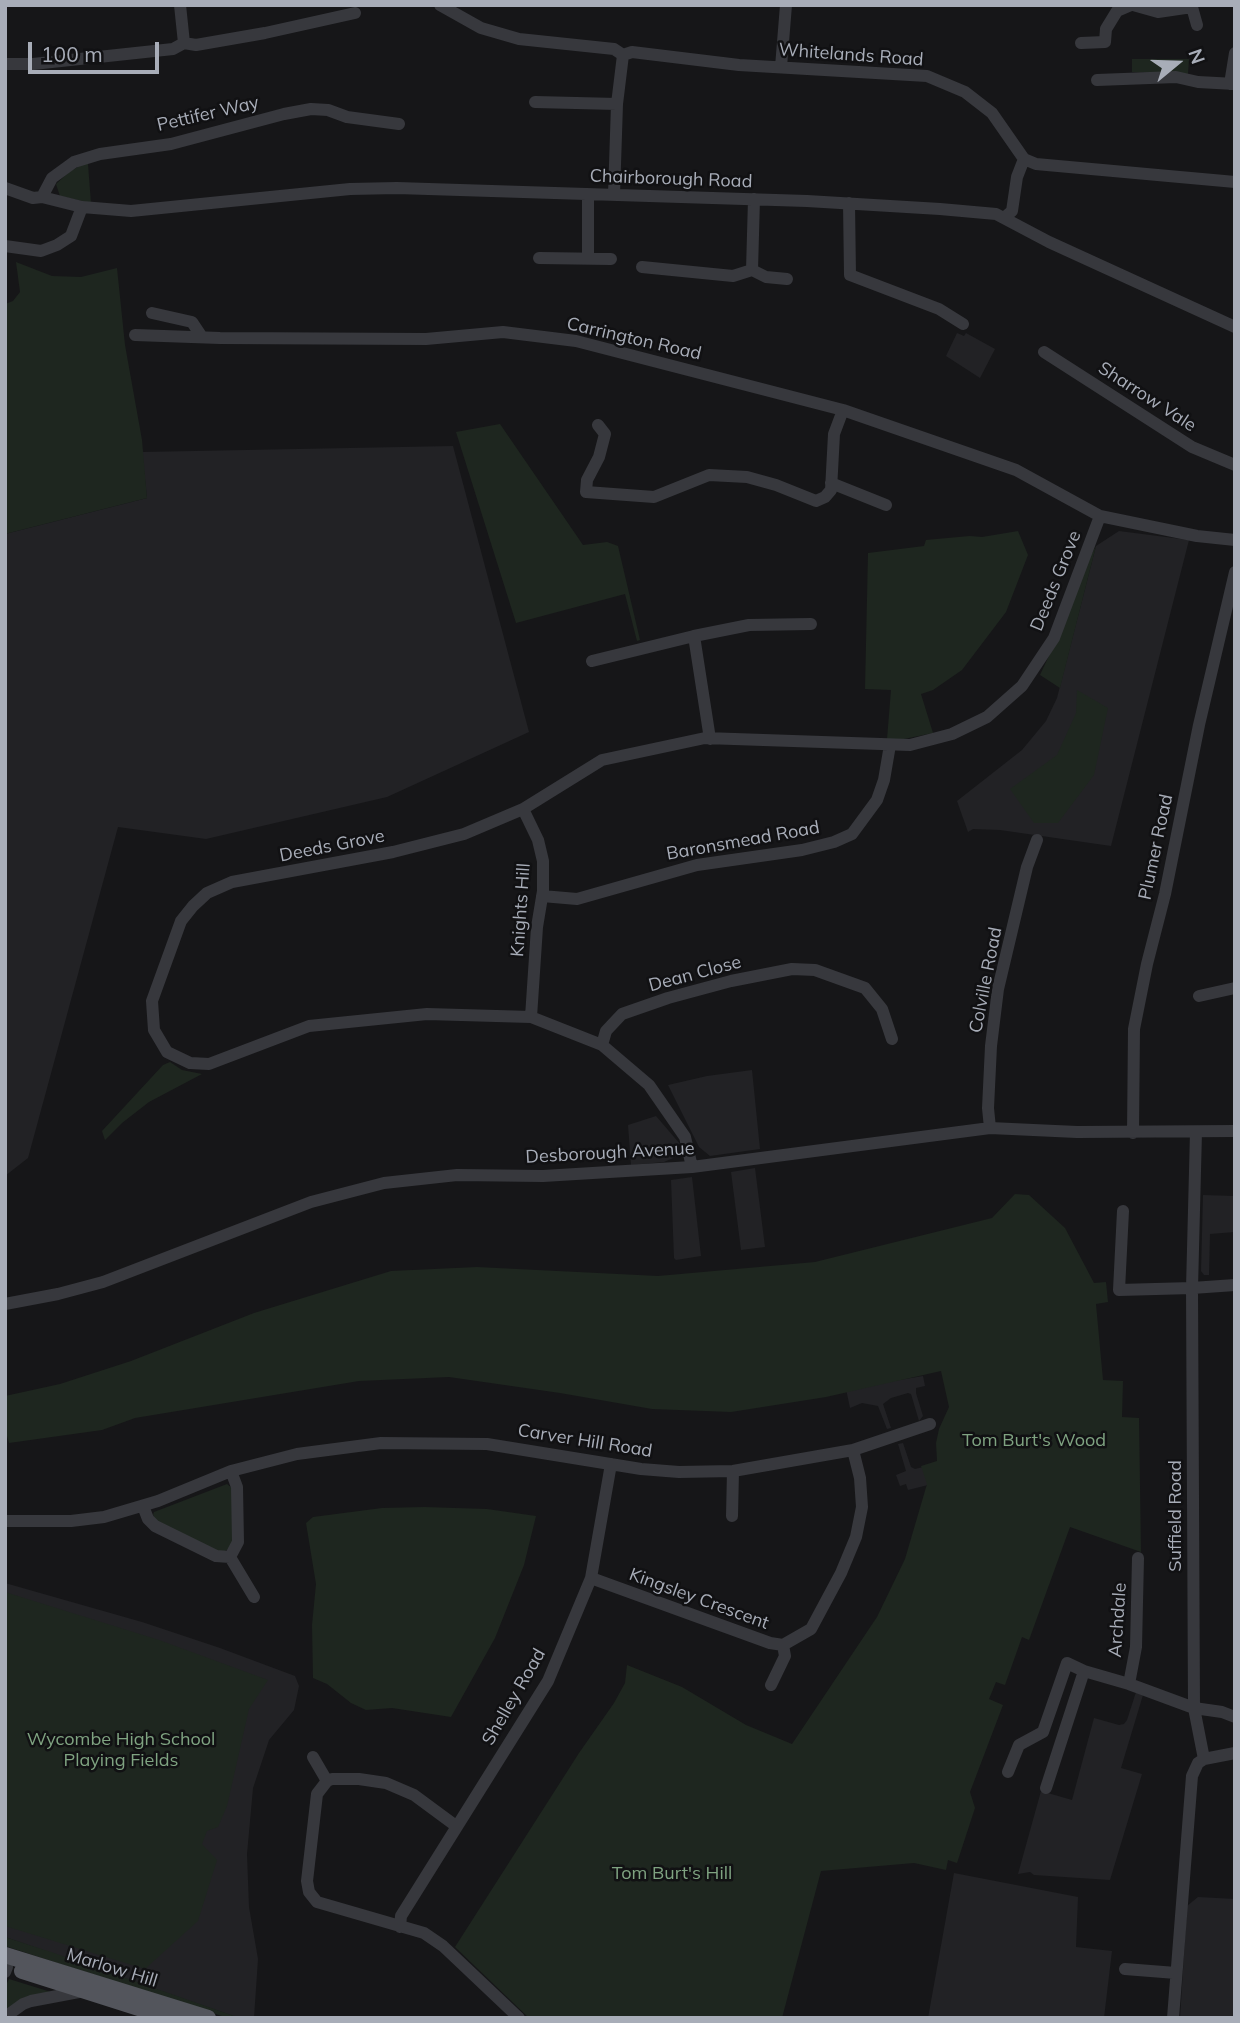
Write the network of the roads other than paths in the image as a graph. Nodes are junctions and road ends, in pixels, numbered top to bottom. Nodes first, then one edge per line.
1 (180, 5) edge
2 (440, 5) edge
3 (786, 5) edge
4 (1132, 5) edge
5 (355, 13) dead end
6 (1197, 25) dead end
7 (184, 43) junction
8 (1081, 43) dead end
9 (1235, 53) edge
10 (623, 55) junction
11 (5, 64) edge
12 (781, 67) junction
13 (1097, 80) dead end
14 (1232, 84) edge
15 (535, 102) dead end
16 (617, 104) junction
17 (399, 124) dead end
18 (1024, 159) junction
19 (1235, 183) edge
20 (5, 188) edge
21 (589, 195) junction
22 (614, 195) junction
23 (42, 197) junction
24 (754, 199) junction
25 (849, 203) junction
26 (82, 207) junction
27 (1005, 218) junction
28 (5, 247) edge
29 (539, 258) dead end
30 (588, 258) junction
31 (611, 260) dead end
32 (642, 267) dead end
33 (752, 270) junction
34 (787, 279) dead end
35 (152, 313) dead end
36 (963, 324) dead end
37 (1235, 326) edge
38 (135, 335) dead end
39 (202, 337) junction
40 (1044, 352) dead end
41 (843, 410) junction
42 (598, 425) dead end
43 (1235, 465) edge
44 (831, 483) junction
45 (886, 505) dead end
46 (1100, 516) junction
47 (1235, 540) edge
48 (1235, 572) edge
49 (811, 624) dead end
50 (694, 636) junction
51 (592, 661) dead end
52 (710, 738) junction
53 (890, 745) junction
54 (523, 809) junction
55 (1037, 840) dead end
56 (542, 896) junction
57 (1235, 988) edge
58 (1199, 996) dead end
59 (531, 1017) junction
60 (892, 1039) dead end
61 (601, 1045) junction
62 (990, 1128) junction
63 (1235, 1131) edge
64 (1196, 1132) junction
65 (1133, 1133) junction
66 (692, 1167) junction
67 (1123, 1211) dead end
68 (1235, 1285) edge
69 (1192, 1288) junction
70 (5, 1304) edge
71 (930, 1424) dead end
72 (853, 1450) junction
73 (611, 1464) junction
74 (231, 1471) junction
75 (733, 1471) junction
76 (143, 1506) junction
77 (732, 1516) dead end
78 (5, 1521) edge
79 (230, 1557) junction
80 (1138, 1558) dead end
81 (591, 1578) junction
82 (254, 1597) dead end
83 (783, 1645) junction
84 (1084, 1671) junction
85 (1129, 1684) junction
86 (771, 1685) dead end
87 (1194, 1708) junction
88 (1235, 1717) edge
89 (1235, 1753) edge
90 (313, 1757) dead end
91 (1204, 1759) junction
92 (1008, 1772) dead end
93 (327, 1781) junction
94 (1045, 1788) dead end
95 (456, 1826) junction
96 (400, 1927) junction
97 (6, 1963) edge
98 (1125, 1969) dead end
99 (1176, 1973) junction
100 (84, 1991) junction
101 (5, 2017) edge
102 (170, 2018) edge
103 (208, 2018) edge
104 (519, 2018) edge
105 (1173, 2018) edge

1 - 7 street
2 - 10 street, Whitelands Road
3 - 12 street
4 - 6 street
4 - 8 street
5 - 7 street
7 - 11 street
9 - 14 street
10 - 12 street, Whitelands Road
10 - 16 street
12 - 18 street, Whitelands Road
13 - 14 street
15 - 16 street
16 - 22 street
17 - 23 street, Pettifer Way
18 - 19 street
18 - 27 street
20 - 23 street, Chairborough Road
21 - 22 street, Chairborough Road
21 - 26 street, Chairborough Road
21 - 30 street
22 - 24 street, Chairborough Road
23 - 26 street, Chairborough Road
24 - 25 street, Chairborough Road
24 - 33 street
25 - 27 street, Chairborough Road
25 - 36 street
26 - 28 street
27 - 37 street, Chairborough Road
29 - 30 street
30 - 31 street
32 - 33 street
33 - 34 street
35 - 39 street
38 - 39 street, Carrington Road
39 - 41 street, Carrington Road
40 - 43 street, Sharrow Vale
41 - 44 street
41 - 46 street, Carrington Road
42 - 44 street
44 - 45 street
46 - 47 street, Carrington Road
46 - 53 street, Deeds Grove
48 - 65 street, Plumer Road
49 - 50 street
50 - 51 street
50 - 52 street
52 - 53 street, Deeds Grove
52 - 54 street, Deeds Grove
53 - 56 street, Baronsmead Road
54 - 56 street, Knights Hill
54 - 59 street, Deeds Grove
55 - 62 street, Colville Road
56 - 59 street, Knights Hill
57 - 58 street
59 - 61 street, Deeds Grove
60 - 61 street, Dean Close
61 - 66 street, Deeds Grove
62 - 65 street, Desborough Avenue
62 - 66 street, Desborough Avenue
63 - 64 street, Desborough Avenue
64 - 65 street, Desborough Avenue
64 - 69 street, Suffield Road
66 - 70 street, Desborough Avenue
67 - 69 street
68 - 69 street
69 - 87 street, Suffield Road
71 - 72 street, Carver Hill Road
72 - 75 street, Carver Hill Road
72 - 83 street, Kingsley Crescent
73 - 74 street, Carver Hill Road
73 - 75 street, Carver Hill Road
73 - 81 street, Shelley Road
74 - 76 street, Carver Hill Road
74 - 79 street
75 - 77 street
76 - 78 street, Carver Hill Road
76 - 79 street
79 - 82 street
80 - 85 street, Archdale
81 - 83 street, Kingsley Crescent
81 - 95 street, Shelley Road
83 - 86 street
84 - 85 street
84 - 92 street
84 - 94 street
85 - 87 street
87 - 88 street
87 - 91 street, Suffield Road
89 - 91 street
90 - 93 street
91 - 99 street
93 - 95 street
93 - 96 street
95 - 96 street, Shelley Road
96 - 104 street
97 - 100 main road, Marlow Hill
97 - 103 main road, Marlow Hill
98 - 99 street
99 - 105 street
100 - 101 street
100 - 102 main road, Marlow Hill

